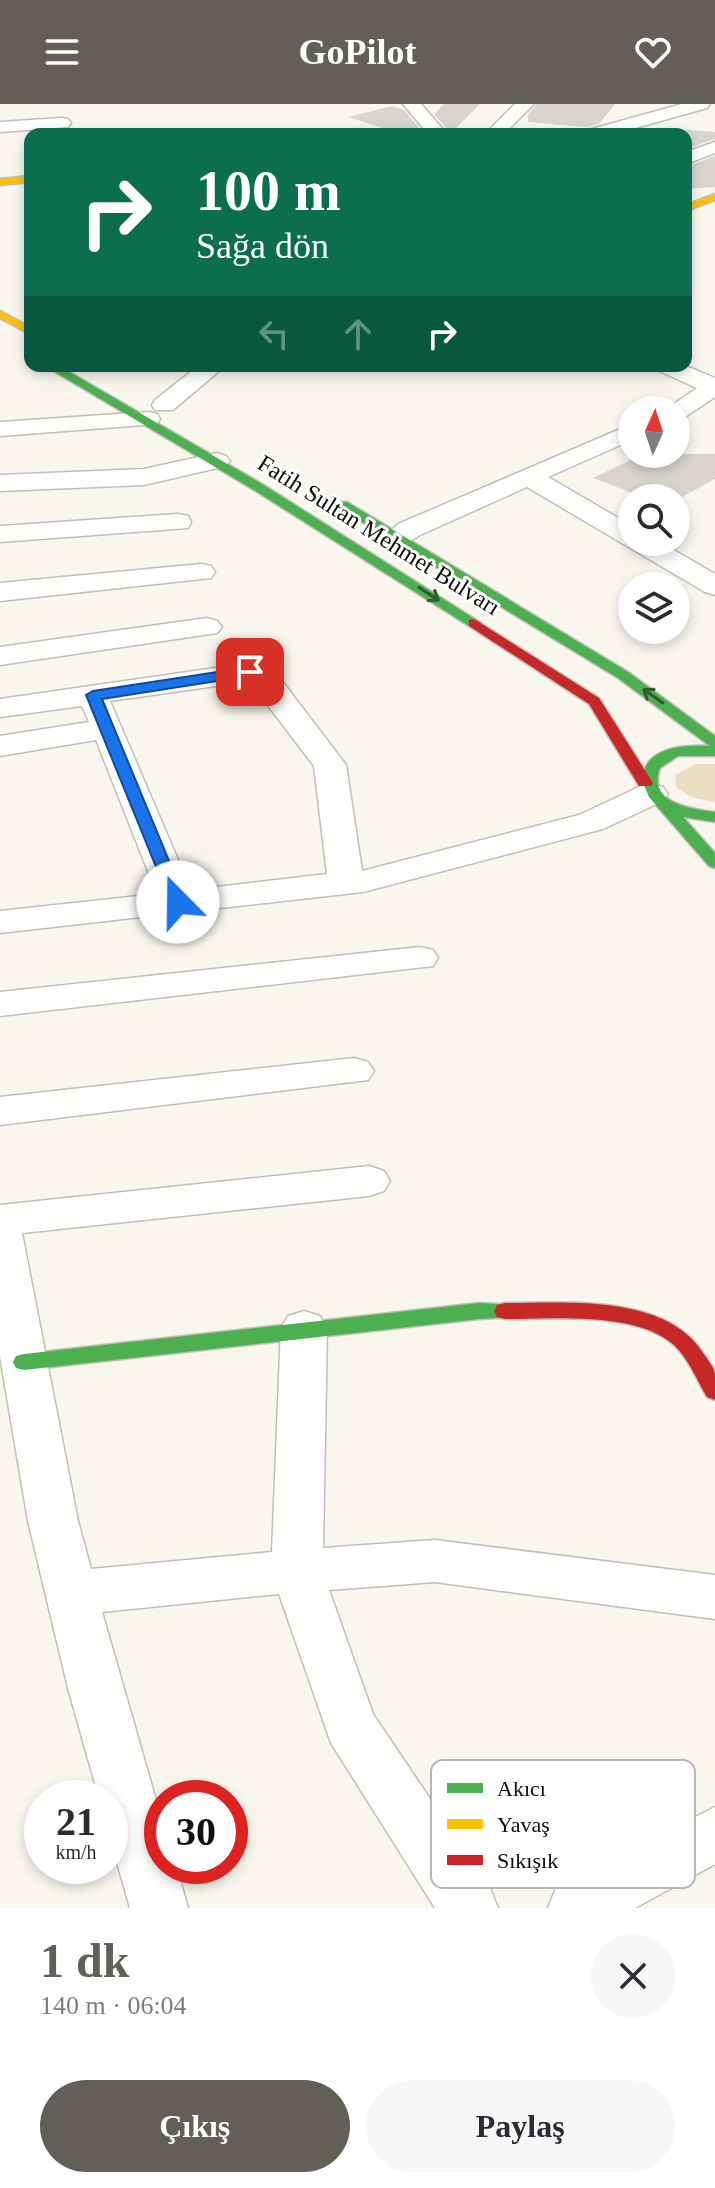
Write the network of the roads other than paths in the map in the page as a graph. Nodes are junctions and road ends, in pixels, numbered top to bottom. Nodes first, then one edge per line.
1 (48, 104) edge
2 (412, 104) edge
3 (525, 104) edge
4 (701, 104) edge
5 (0, 127) edge
6 (34, 128) edge
7 (67, 128) edge
8 (433, 128) edge
9 (500, 128) edge
10 (615, 128) edge
11 (715, 147) edge
12 (692, 156) edge
13 (24, 180) edge
14 (0, 182) edge
15 (715, 197) edge
16 (692, 206) edge
17 (0, 314) edge
18 (24, 328) edge
19 (66, 372) edge
20 (206, 372) edge
21 (681, 372) edge
22 (715, 386) edge
23 (690, 403) edge
24 (160, 409) junction
25 (0, 429) edge
26 (618, 437) edge
27 (217, 461) junction
28 (529, 477) junction
29 (0, 483) edge
30 (323, 494) dead end
31 (178, 522) dead end
32 (618, 529) edge
33 (0, 534) edge
34 (399, 537) junction
35 (664, 556) edge
36 (201, 572) dead end
37 (715, 586) edge
38 (0, 592) edge
39 (207, 627) dead end
40 (0, 656) edge
41 (93, 695) junction
42 (0, 708) edge
43 (107, 729) junction
44 (715, 743) edge
45 (0, 746) edge
46 (715, 751) edge
47 (653, 794) junction
48 (715, 817) edge
49 (715, 863) edge
50 (346, 883) junction
51 (178, 902) junction
52 (0, 922) edge
53 (420, 958) dead end
54 (0, 1004) edge
55 (354, 1071) dead end
56 (0, 1111) edge
57 (369, 1181) dead end
58 (0, 1220) edge
59 (2, 1257) edge
60 (304, 1328) junction
61 (24, 1362) junction
62 (715, 1391) edge
63 (297, 1571) junction
64 (71, 1593) junction
65 (715, 1597) edge
66 (715, 1834) edge
67 (695, 1845) edge
68 (431, 1850) edge
69 (456, 1888) edge
70 (614, 1888) edge
71 (159, 1908) edge
72 (469, 1908) edge
73 (577, 1908) edge

1 - 7 street
2 - 8 street
3 - 9 street
4 - 10 street
5 - 6 street
11 - 12 street
13 - 14 main road
15 - 16 main road
17 - 18 main road
19 - 24 main road, Fatih Sultan Mehmet Bulvarı
20 - 24 street
21 - 22 street
22 - 23 street
24 - 25 street
24 - 27 main road, Fatih Sultan Mehmet Bulvarı
26 - 28 street
27 - 29 street
27 -> 47 main road, Fatih Sultan Mehmet Bulvarı
28 - 32 street
28 - 34 street
30 - 34 main road, Fatih Sultan Mehmet Bulvarı
31 - 33 street
44 -> 34 main road, Fatih Sultan Mehmet Bulvarı
35 - 37 street
36 - 38 street
39 - 40 street
41 - 42 street
41 - 43 street
41 - 50 street
43 - 45 street
43 - 51 street
46 - 47 main road
47 - 48 main road
47 - 49 main road, Fatih Sultan Mehmet Bulvarı
47 - 50 street
50 - 51 street
51 - 52 street
53 - 54 street
55 - 56 street
57 - 58 street
59 - 61 street
60 - 61 main road
60 - 62 main road
60 - 63 street
61 - 64 street
63 - 64 street
63 - 65 street
63 - 68 street
64 - 71 street
66 - 67 street
69 - 72 street
70 - 73 street

